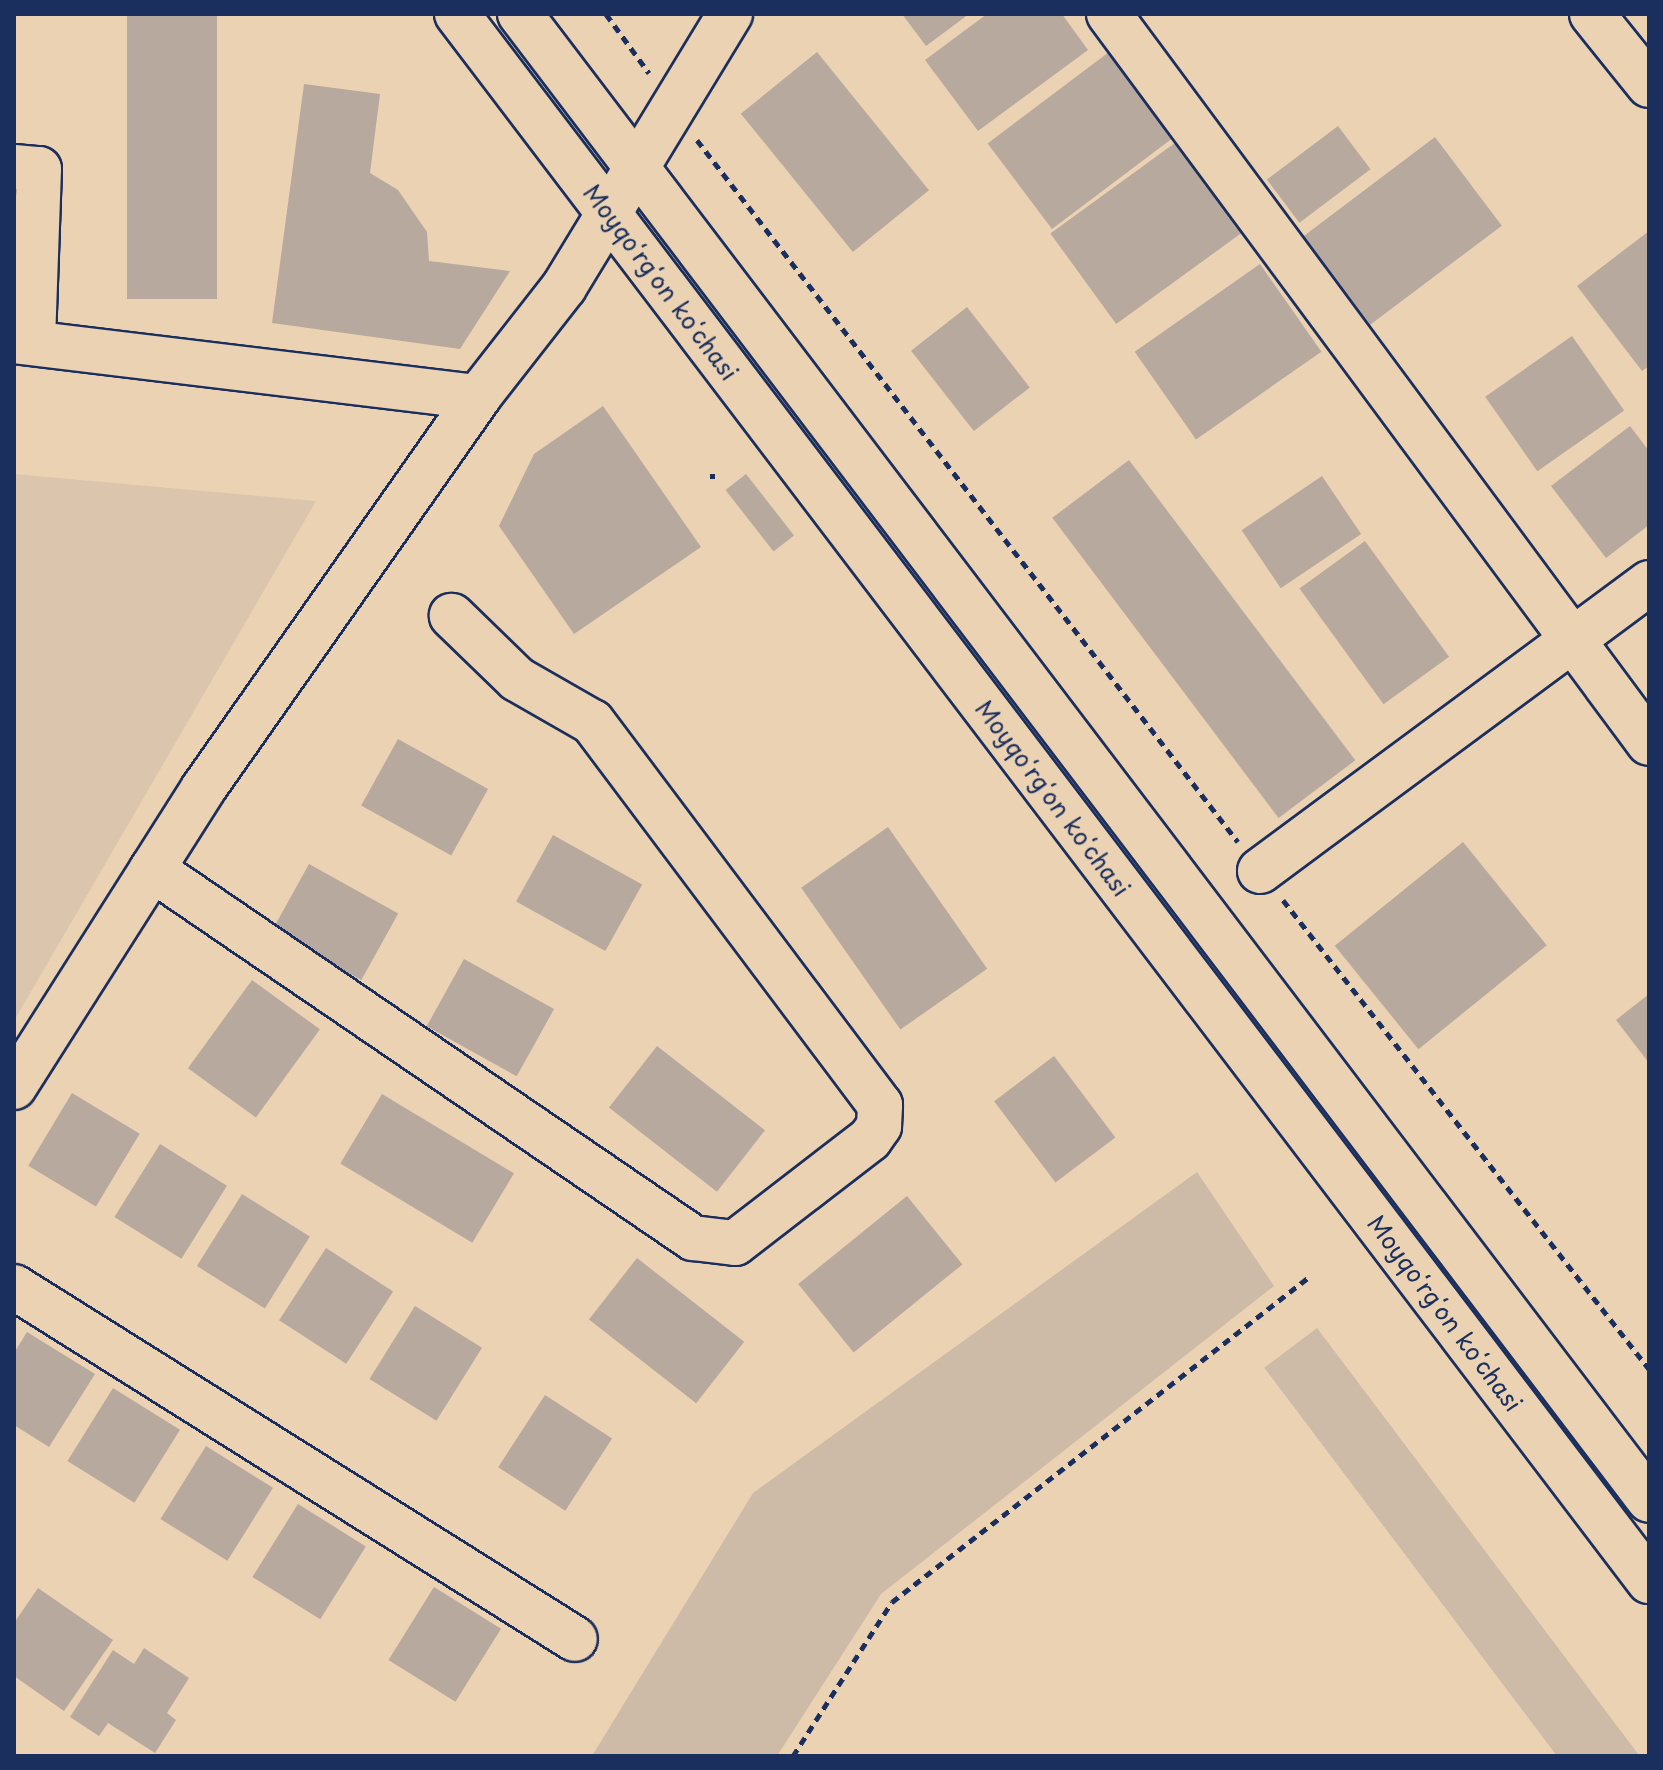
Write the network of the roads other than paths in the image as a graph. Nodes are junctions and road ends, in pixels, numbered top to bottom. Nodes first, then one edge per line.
1 (457, 14) edge
2 (520, 14) edge
3 (730, 14) edge
4 (1109, 14) edge
5 (1592, 14) edge
6 (1649, 85) edge
7 (14, 167) edge
8 (636, 170) junction
9 (609, 214) junction
10 (24, 342) edge
11 (478, 397) junction
12 (1649, 583) edge
13 (452, 616) dead end
14 (1571, 642) junction
15 (1649, 743) edge
16 (152, 869) junction
17 (1260, 871) road end
18 (14, 1087) edge
19 (14, 1287) edge
20 (1649, 1500) edge
21 (1649, 1581) edge
22 (575, 1639) dead end

1 - 9 street, Moyqoʻrgʻon koʻchasi
2 - 8 street, Moyqoʻrgʻon koʻchasi
3 - 8 street
4 - 14 street
5 - 6 street
7 - 10 street
8 - 9 street
8 - 20 street, Moyqoʻrgʻon koʻchasi
9 - 11 street
9 - 21 street, Moyqoʻrgʻon koʻchasi
10 - 11 street
11 - 16 street
12 - 14 street
13 - 16 street
14 - 15 street
14 - 17 street
16 - 18 street
19 - 22 street

